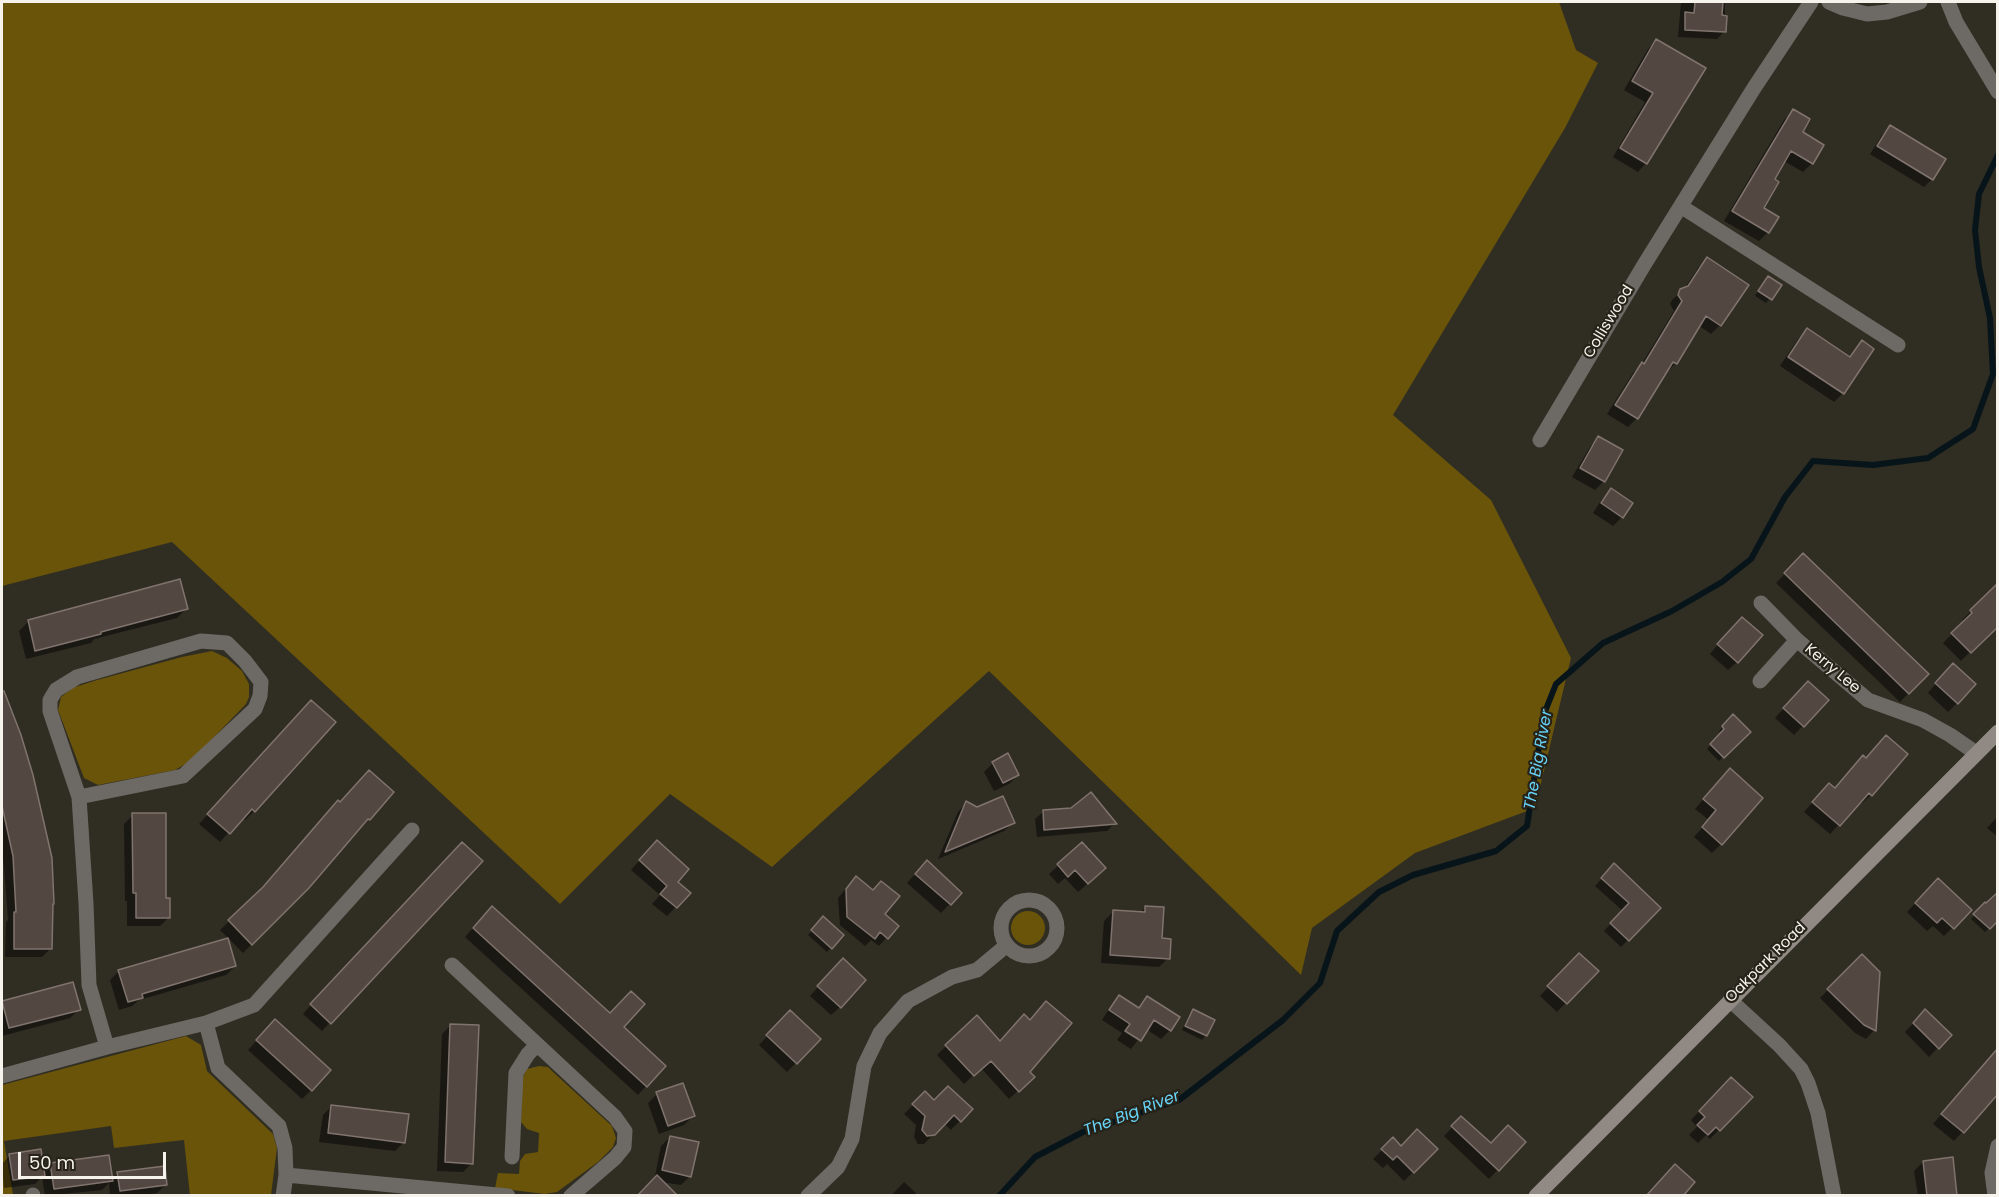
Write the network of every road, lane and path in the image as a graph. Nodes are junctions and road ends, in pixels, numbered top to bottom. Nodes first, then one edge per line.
1 (1811, 2) edge
2 (1829, 2) edge
3 (1920, 2) edge
4 (1948, 2) edge
5 (1998, 92) edge
6 (1682, 207) junction
7 (1898, 345) dead end
8 (1540, 440) dead end
9 (1761, 603) dead end
10 (1797, 640) junction
11 (1760, 681) dead end
12 (1998, 732) edge
13 (1976, 753) junction
14 (79, 797) junction
15 (412, 830) dead end
16 (1007, 945) dead end
17 (452, 965) dead end
18 (1730, 1000) junction
19 (206, 1023) junction
20 (537, 1045) junction
21 (107, 1047) junction
22 (2, 1076) edge
23 (1998, 1146) edge
24 (512, 1157) dead end
25 (286, 1175) junction
26 (283, 1196) edge
27 (508, 1196) edge
28 (571, 1196) edge
29 (807, 1196) edge
30 (1536, 1196) edge
31 (1834, 1196) edge
32 (1995, 1196) edge

1 - 6 street, Colliswood
2 - 3 street
4 - 5 street
6 - 7 street
6 - 8 street, Colliswood
9 - 10 street, Kerry Lee
10 - 11 street
10 - 13 street, Kerry Lee
12 - 13 main road, Oakpark Road
13 - 18 main road, Oakpark Road
14 - 14 street
14 - 21 street
15 - 19 street
16 - 29 street
17 - 20 street
18 - 30 main road, Oakpark Road
18 - 31 street
19 - 21 street
19 - 25 street
20 - 24 street
20 - 28 street
21 - 22 street
23 - 32 street
25 - 26 street
25 - 27 street

